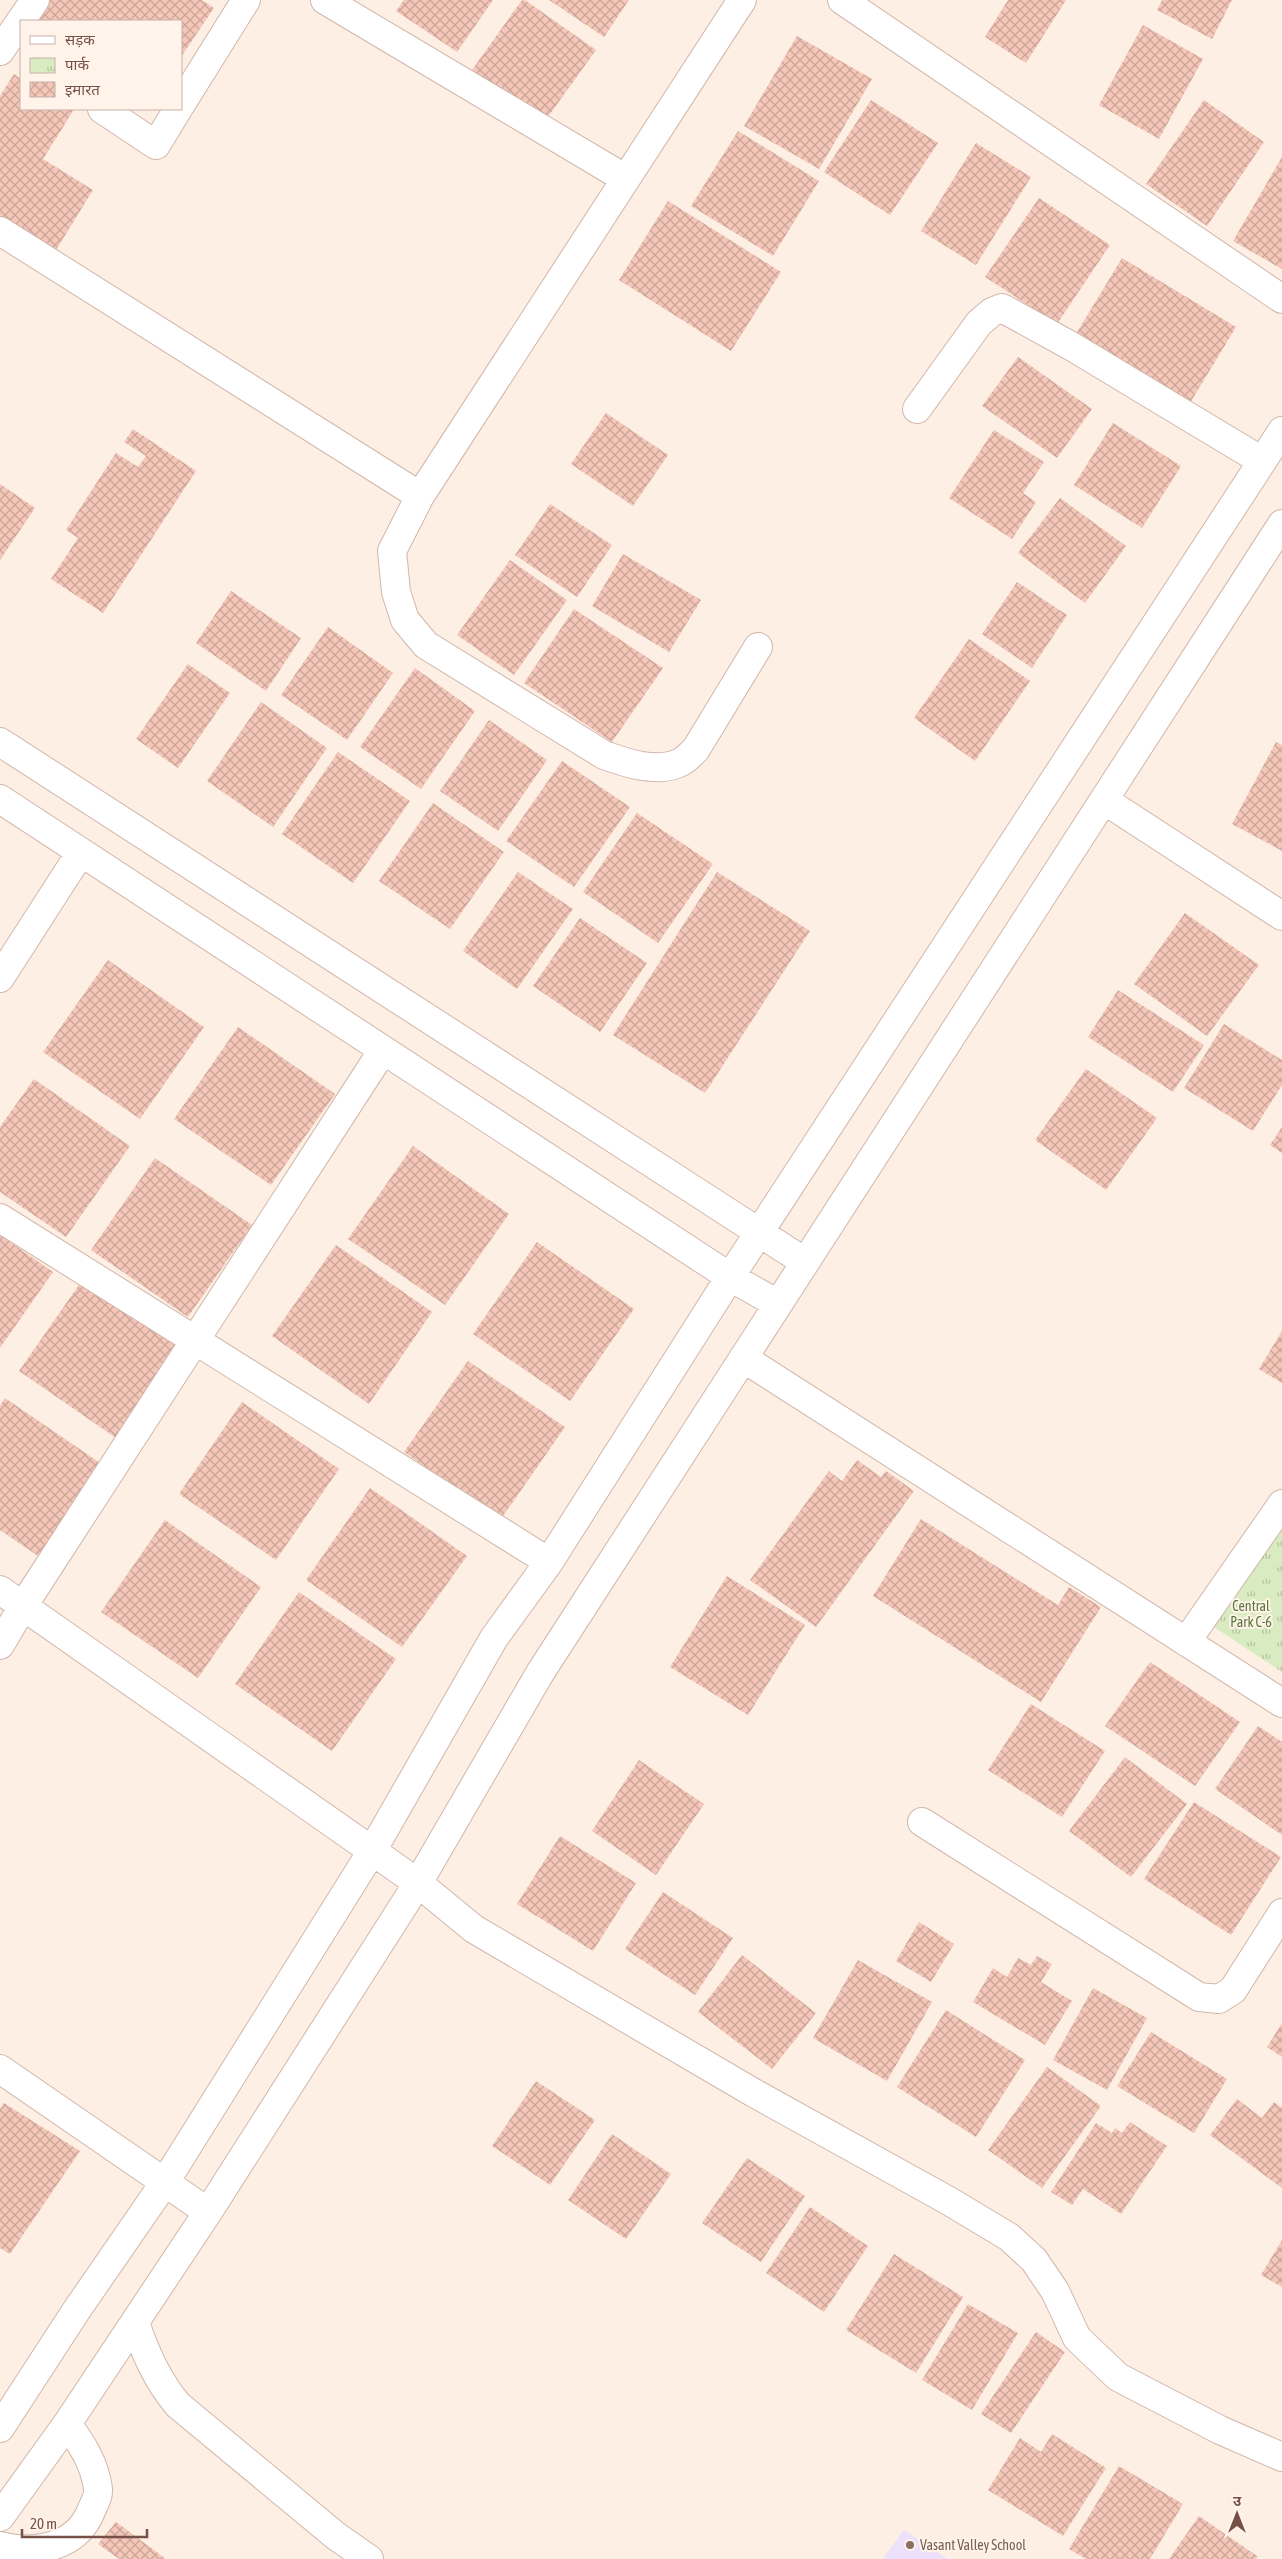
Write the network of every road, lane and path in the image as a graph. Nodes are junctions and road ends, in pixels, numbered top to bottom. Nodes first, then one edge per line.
1 (35, 0) edge
2 (246, 0) edge
3 (742, 0) edge
4 (842, 0) edge
5 (336, 3) edge
6 (23, 20) edge
7 (20, 25) edge
8 (6, 48) edge
9 (182, 102) edge
10 (104, 110) edge
11 (177, 110) edge
12 (626, 179) junction
13 (0, 232) edge
14 (1282, 299) edge
15 (917, 409) dead end
16 (1282, 431) edge
17 (1262, 461) junction
18 (420, 496) junction
19 (1282, 524) edge
20 (758, 647) dead end
21 (0, 742) edge
22 (0, 799) edge
23 (1104, 800) junction
24 (81, 852) junction
25 (1282, 916) edge
26 (0, 978) edge
27 (383, 1050) junction
28 (0, 1218) edge
29 (758, 1234) junction
30 (805, 1262) junction
31 (730, 1277) junction
32 (778, 1304) junction
33 (196, 1339) junction
34 (744, 1358) junction
35 (1282, 1504) edge
36 (549, 1562) junction
37 (0, 1590) edge
38 (22, 1606) junction
39 (1186, 1642) junction
40 (0, 1644) edge
41 (1282, 1702) edge
42 (922, 1822) dead end
43 (372, 1851) junction
44 (418, 1883) junction
45 (1282, 1913) edge
46 (0, 2069) edge
47 (165, 2182) junction
48 (208, 2212) junction
49 (135, 2322) junction
50 (67, 2424) junction
51 (0, 2428) edge
52 (1282, 2457) edge
53 (0, 2517) edge
54 (0, 2546) edge
55 (369, 2559) edge

1 - 6 street
2 - 9 street
3 - 12 street
4 - 14 street
5 - 12 street
7 - 8 street
10 - 11 street
12 - 18 street
13 - 18 street
15 - 17 street
16 - 17 street
17 - 29 street
18 - 20 street
19 - 23 street
21 - 29 street
22 - 24 street
23 - 25 street
23 - 30 street
24 - 26 street
24 - 27 street
27 - 31 street
27 - 33 street
28 - 33 street
29 - 30 street
29 - 31 street
30 - 32 street
31 - 32 street
31 - 36 street
32 - 34 street
33 - 36 street
33 - 38 street
34 - 39 street
34 - 44 street
35 - 39 street
36 - 43 street
37 - 38 street
38 - 40 street
38 - 43 street
39 - 41 street
42 - 45 street
43 - 44 street
43 - 47 street
44 - 48 street
44 - 52 street
46 - 47 street
47 - 48 street
47 - 51 street
48 - 49 street
49 - 50 street
49 - 55 street
50 - 53 street
50 - 54 street

